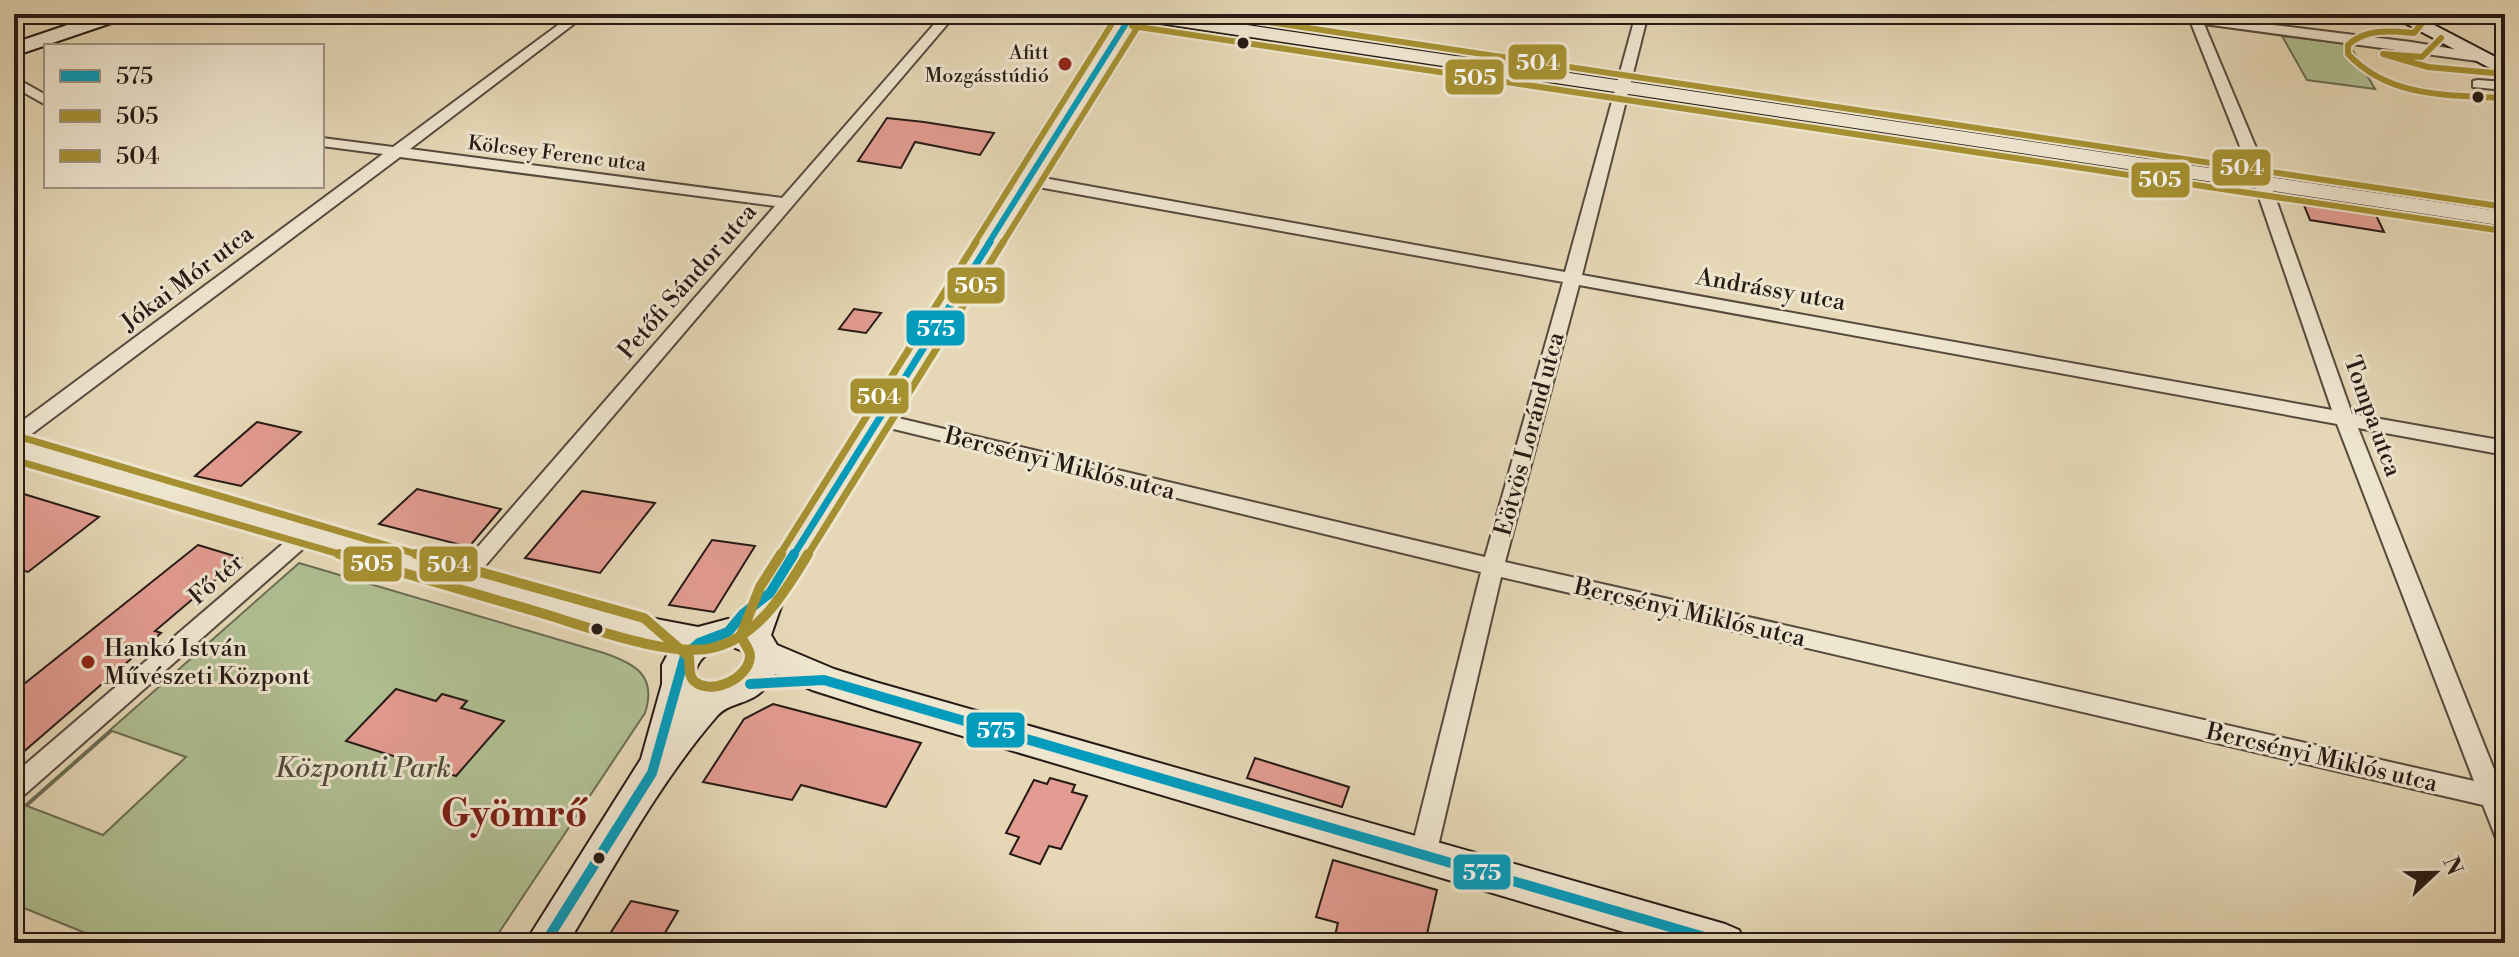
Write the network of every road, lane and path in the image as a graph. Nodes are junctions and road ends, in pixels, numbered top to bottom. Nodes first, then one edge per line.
1 (119, 14) edge
2 (581, 14) edge
3 (950, 14) edge
4 (1133, 14) edge
5 (1642, 14) edge
6 (2152, 14) edge
7 (2398, 14) edge
8 (2196, 20) junction
9 (2432, 30) junction
10 (2411, 46) junction
11 (14, 50) edge
12 (2497, 65) edge
13 (14, 81) edge
14 (2478, 84) dead end
15 (1625, 86) junction
16 (2505, 86) edge
17 (44, 100) edge
18 (324, 142) edge
19 (394, 152) junction
20 (1027, 180) junction
21 (2262, 184) junction
22 (787, 203) junction
23 (2505, 219) edge
24 (1571, 277) junction
25 (877, 419) junction
26 (2345, 420) junction
27 (14, 437) edge
28 (14, 448) edge
29 (2505, 448) edge
30 (307, 534) junction
31 (1493, 567) junction
32 (460, 580) junction
33 (720, 662) junction
34 (14, 789) edge
35 (2499, 797) edge
36 (2505, 830) edge
37 (1423, 855) junction
38 (545, 943) edge
39 (1725, 943) edge

1 - 11 street
2 - 19 street, Jókai Mór utca
3 - 22 street, Petőfi Sándor utca
4 - 15 street
4 - 20 street
5 - 15 street, Eötvös Loránd utca
6 - 8 street
7 - 9 street
8 - 10 street
8 - 21 street, Tompa utca
9 - 10 street
9 - 12 street
10 - 12 street
13 - 17 street
14 - 16 street
15 - 21 street
15 - 24 street, Eötvös Loránd utca
18 - 19 street, Kölcsey Ferenc utca
19 - 22 street, Kölcsey Ferenc utca
19 - 27 street, Jókai Mór utca
20 - 24 street, Andrássy utca
20 - 25 street
21 - 23 street
21 - 26 street, Tompa utca
22 - 32 street, Petőfi Sándor utca
24 - 26 street, Andrássy utca
24 - 31 street, Eötvös Loránd utca
25 - 31 street, Bercsényi Miklós utca
25 - 33 street
26 - 29 street, Andrássy utca
26 - 35 street, Tompa utca
28 - 30 street
30 - 32 street
30 - 34 street, Fő tér
31 - 35 street, Bercsényi Miklós utca
31 - 37 street, Eötvös Loránd utca
32 - 33 street
33 - 37 street
33 - 38 street
35 - 36 street, Tompa utca
37 - 39 street

